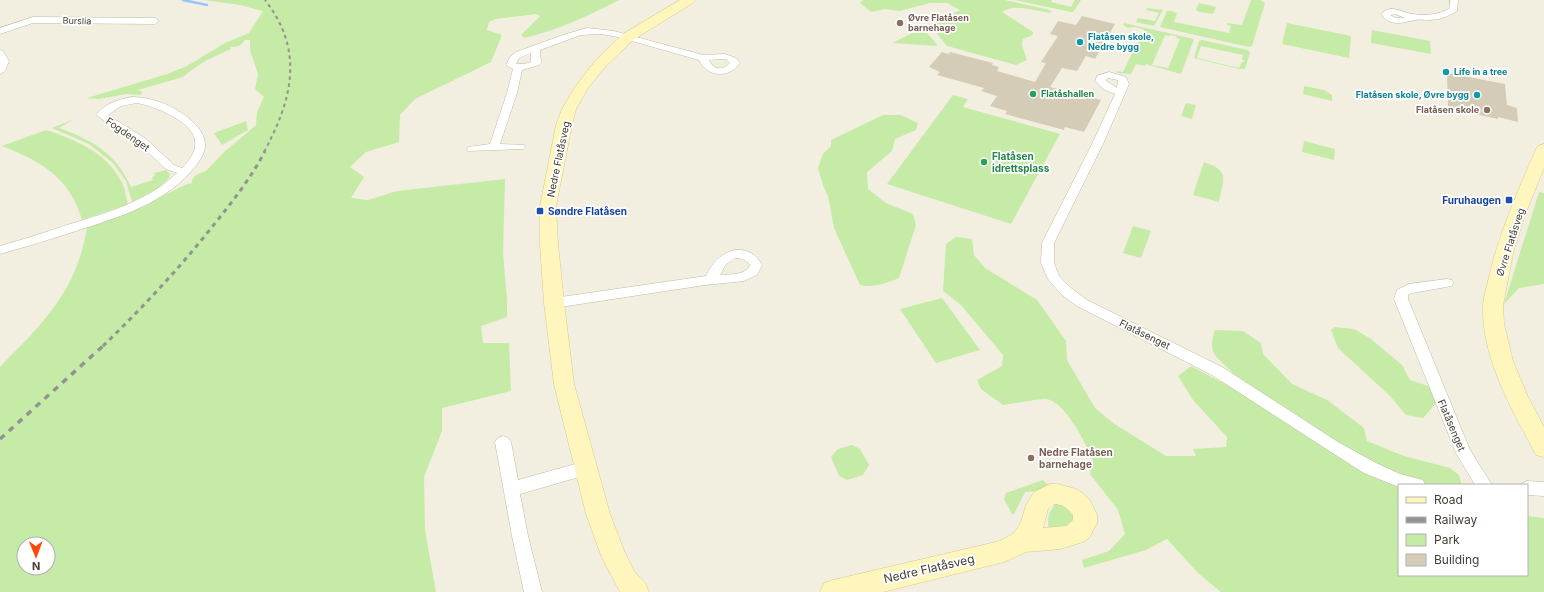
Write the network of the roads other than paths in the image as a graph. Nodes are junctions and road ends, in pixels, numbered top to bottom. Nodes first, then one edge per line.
1 (689, 0) edge
2 (1454, 0) edge
3 (1411, 17) dead end
4 (155, 21) dead end
5 (0, 31) edge
6 (628, 37) junction
7 (535, 49) junction
8 (0, 53) edge
9 (703, 58) dead end
10 (518, 68) junction
11 (0, 71) edge
12 (1120, 93) dead end
13 (520, 146) dead end
14 (494, 147) junction
15 (472, 149) dead end
16 (1544, 149) edge
17 (184, 172) junction
18 (0, 250) edge
19 (711, 280) dead end
20 (1447, 283) dead end
21 (554, 303) junction
22 (503, 442) dead end
23 (1544, 448) edge
24 (586, 468) junction
25 (1413, 484) edge
26 (1483, 484) edge
27 (1528, 488) edge
28 (512, 489) junction
29 (1544, 489) edge
30 (1023, 541) dead end
31 (533, 592) edge
32 (636, 592) edge
33 (833, 592) edge

1 - 6 street, Nedre Flatåsveg
2 - 3 street
4 - 5 street, Burslia
6 - 7 street
6 - 9 street
6 - 21 street, Nedre Flatåsveg
7 - 10 street
7 - 10 street
8 - 11 street
10 - 14 street
12 - 25 street, Flatåsenget
13 - 14 street
14 - 15 street
16 - 23 street, Øvre Flatåsveg
17 - 17 street, Fogdenget
17 - 18 street, Fogdenget
19 - 21 street
20 - 26 street, Flatåsenget
21 - 24 street, Nedre Flatåsveg
22 - 28 street
24 - 28 street
24 - 32 street, Nedre Flatåsveg
27 - 29 street
28 - 31 street
30 - 33 street, Nedre Flatåsveg

